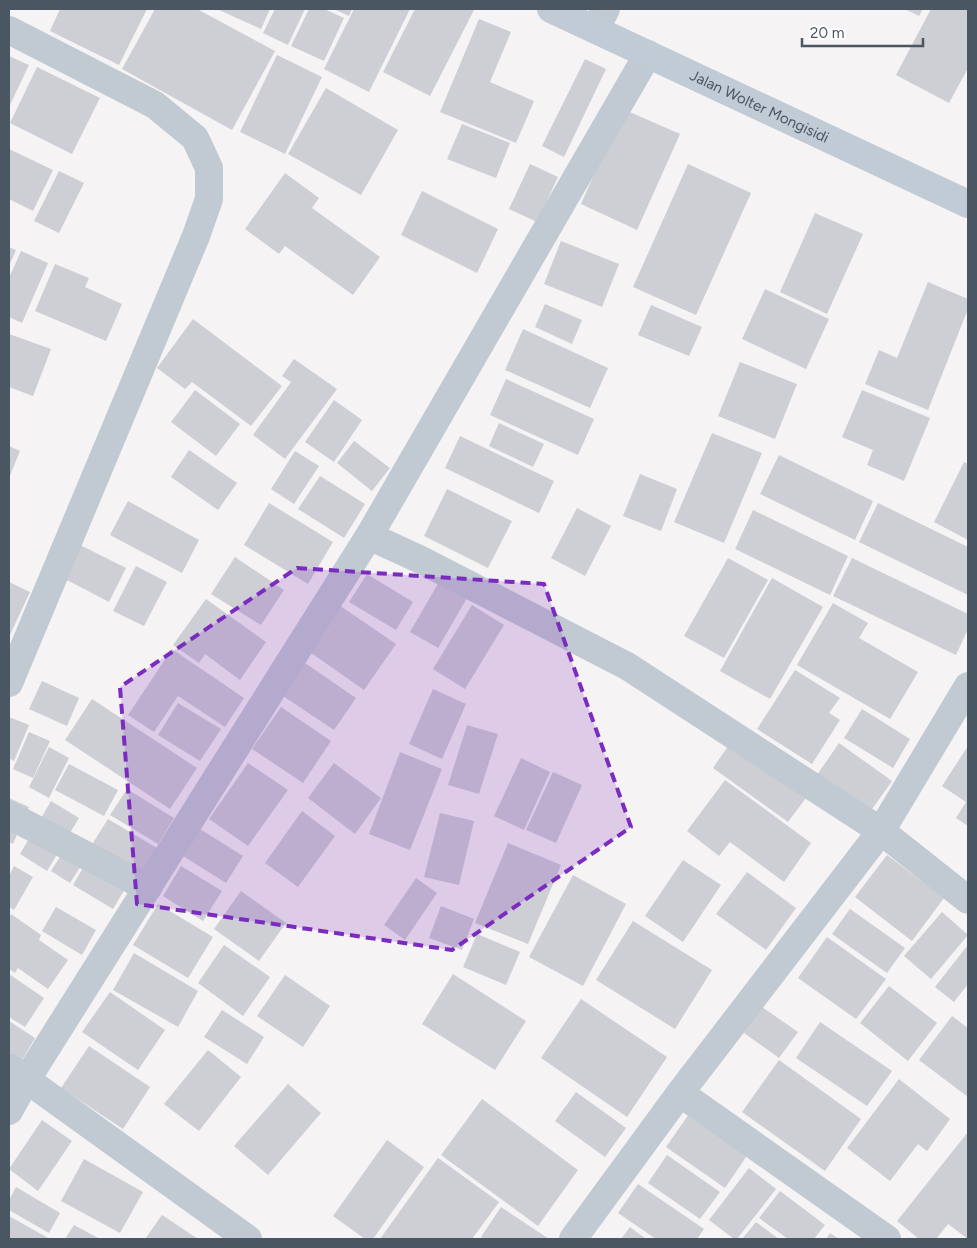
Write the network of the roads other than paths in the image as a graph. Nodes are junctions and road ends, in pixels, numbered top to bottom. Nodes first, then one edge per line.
1 (552, 9) edge
2 (601, 19) edge
3 (9, 30) edge
4 (648, 54) junction
5 (968, 204) edge
6 (369, 536) junction
7 (9, 683) edge
8 (968, 686) edge
9 (9, 815) edge
10 (881, 830) junction
11 (148, 888) junction
12 (968, 900) edge
13 (18, 1073) edge
14 (680, 1092) junction
15 (9, 1111) edge
16 (248, 1239) edge
17 (573, 1239) edge
18 (887, 1239) edge

1 - 2 street, Jalan Wolter Mongisidi
2 - 4 street, Jalan Wolter Mongisidi
3 - 7 street
4 - 5 street, Jalan Wolter Mongisidi
4 - 6 street
6 - 10 street
6 - 11 street
8 - 10 street
9 - 11 street
10 - 12 street
10 - 14 street
11 - 13 street
13 - 15 street
13 - 16 street
14 - 17 street
14 - 18 street

